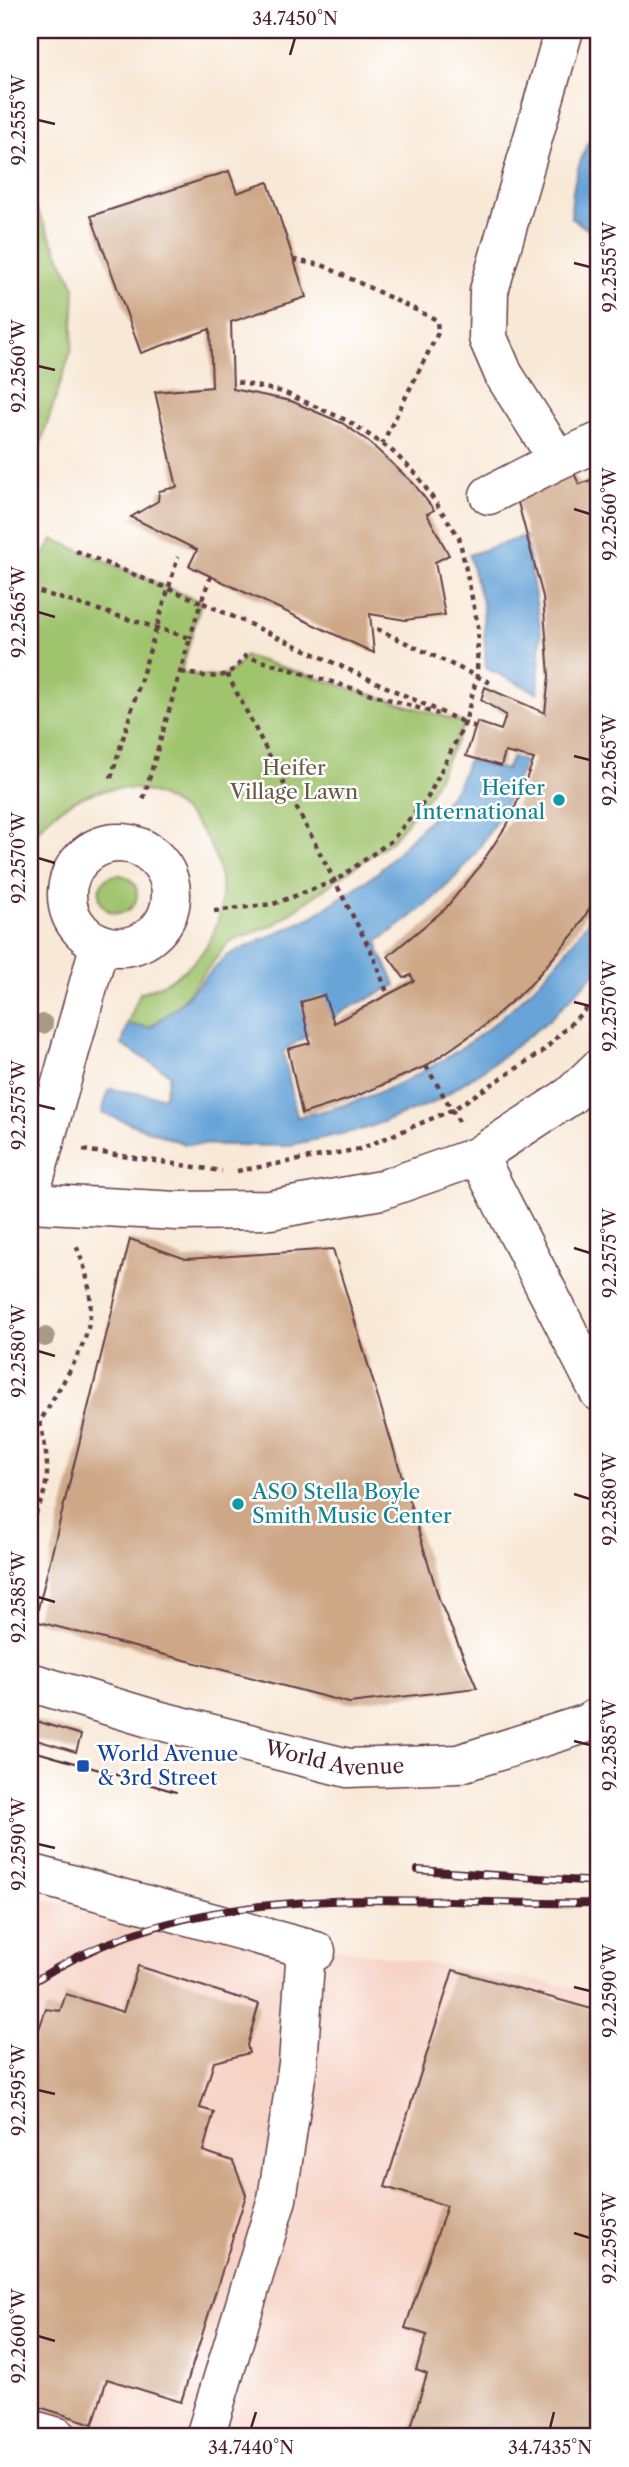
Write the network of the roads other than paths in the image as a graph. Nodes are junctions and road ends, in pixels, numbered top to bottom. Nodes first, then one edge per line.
1 (564, 30) edge
2 (599, 442) edge
3 (558, 460) junction
4 (489, 495) dead end
5 (100, 943) dead end
6 (599, 1068) edge
7 (478, 1156) junction
8 (30, 1195) edge
9 (30, 1203) edge
10 (599, 1392) edge
11 (30, 1682) edge
12 (599, 1716) edge
13 (30, 1873) edge
14 (30, 2429) edge
15 (58, 2437) edge
16 (205, 2437) edge

1 - 3 street
2 - 3 street
3 - 4 street
5 - 8 street
6 - 7 street
7 - 9 street
7 - 10 street
11 - 12 street, World Avenue
13 - 16 street
14 - 15 street

